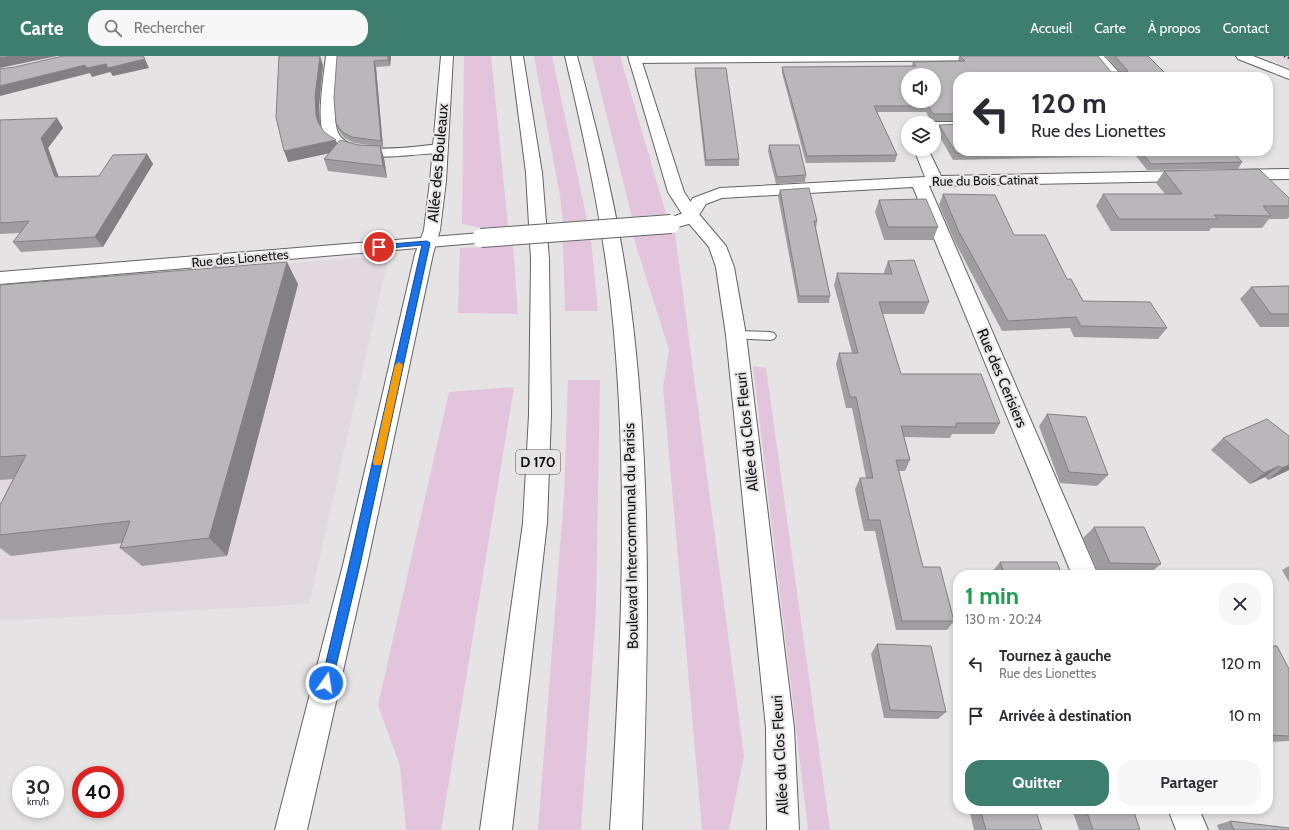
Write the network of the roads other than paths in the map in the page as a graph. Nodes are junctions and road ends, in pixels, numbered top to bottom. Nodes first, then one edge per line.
1 (332, 56) edge
2 (448, 56) edge
3 (514, 56) edge
4 (518, 56) edge
5 (571, 56) edge
6 (900, 56) edge
7 (1019, 56) edge
8 (1097, 56) edge
9 (1242, 56) edge
10 (635, 58) edge
11 (1111, 72) edge
12 (1289, 75) edge
13 (523, 93) junction
14 (941, 126) edge
15 (953, 126) edge
16 (440, 148) junction
17 (922, 156) edge
18 (1289, 174) edge
19 (1218, 175) edge
20 (1203, 176) edge
21 (927, 181) junction
22 (682, 220) junction
23 (427, 243) junction
24 (0, 278) edge
25 (736, 335) junction
26 (770, 336) dead end
27 (1083, 570) edge
28 (1185, 814) edge
29 (291, 830) edge
30 (496, 830) edge
31 (626, 830) edge
32 (783, 830) edge
33 (1192, 830) edge

1 - 16 main road
2 - 16 main road, Allée des Bouleaux
3 - 13 main road
4 - 13 main road, D 170
5 - 31 main road, Boulevard Intercommunal du Parisis
6 - 7 main road
6 - 10 main road
8 - 11 main road
9 - 12 main road
10 - 22 main road, Allée du Clos Fleuri
13 - 30 main road, D 170
14 - 15 main road
16 - 23 main road, Allée des Bouleaux
17 - 21 main road, Rue des Cerisiers
18 - 19 main road
20 - 21 main road, Rue du Bois Catinat
21 - 22 main road, Rue du Bois Catinat
21 - 27 main road, Rue des Cerisiers
22 - 23 main road, Rue des Lionettes, bridge
22 - 25 main road, Allée du Clos Fleuri
23 - 24 main road, Rue des Lionettes
23 - 29 main road, Allée des Bouleaux
25 - 26 lane
25 - 32 main road, Allée du Clos Fleuri
28 - 33 main road

